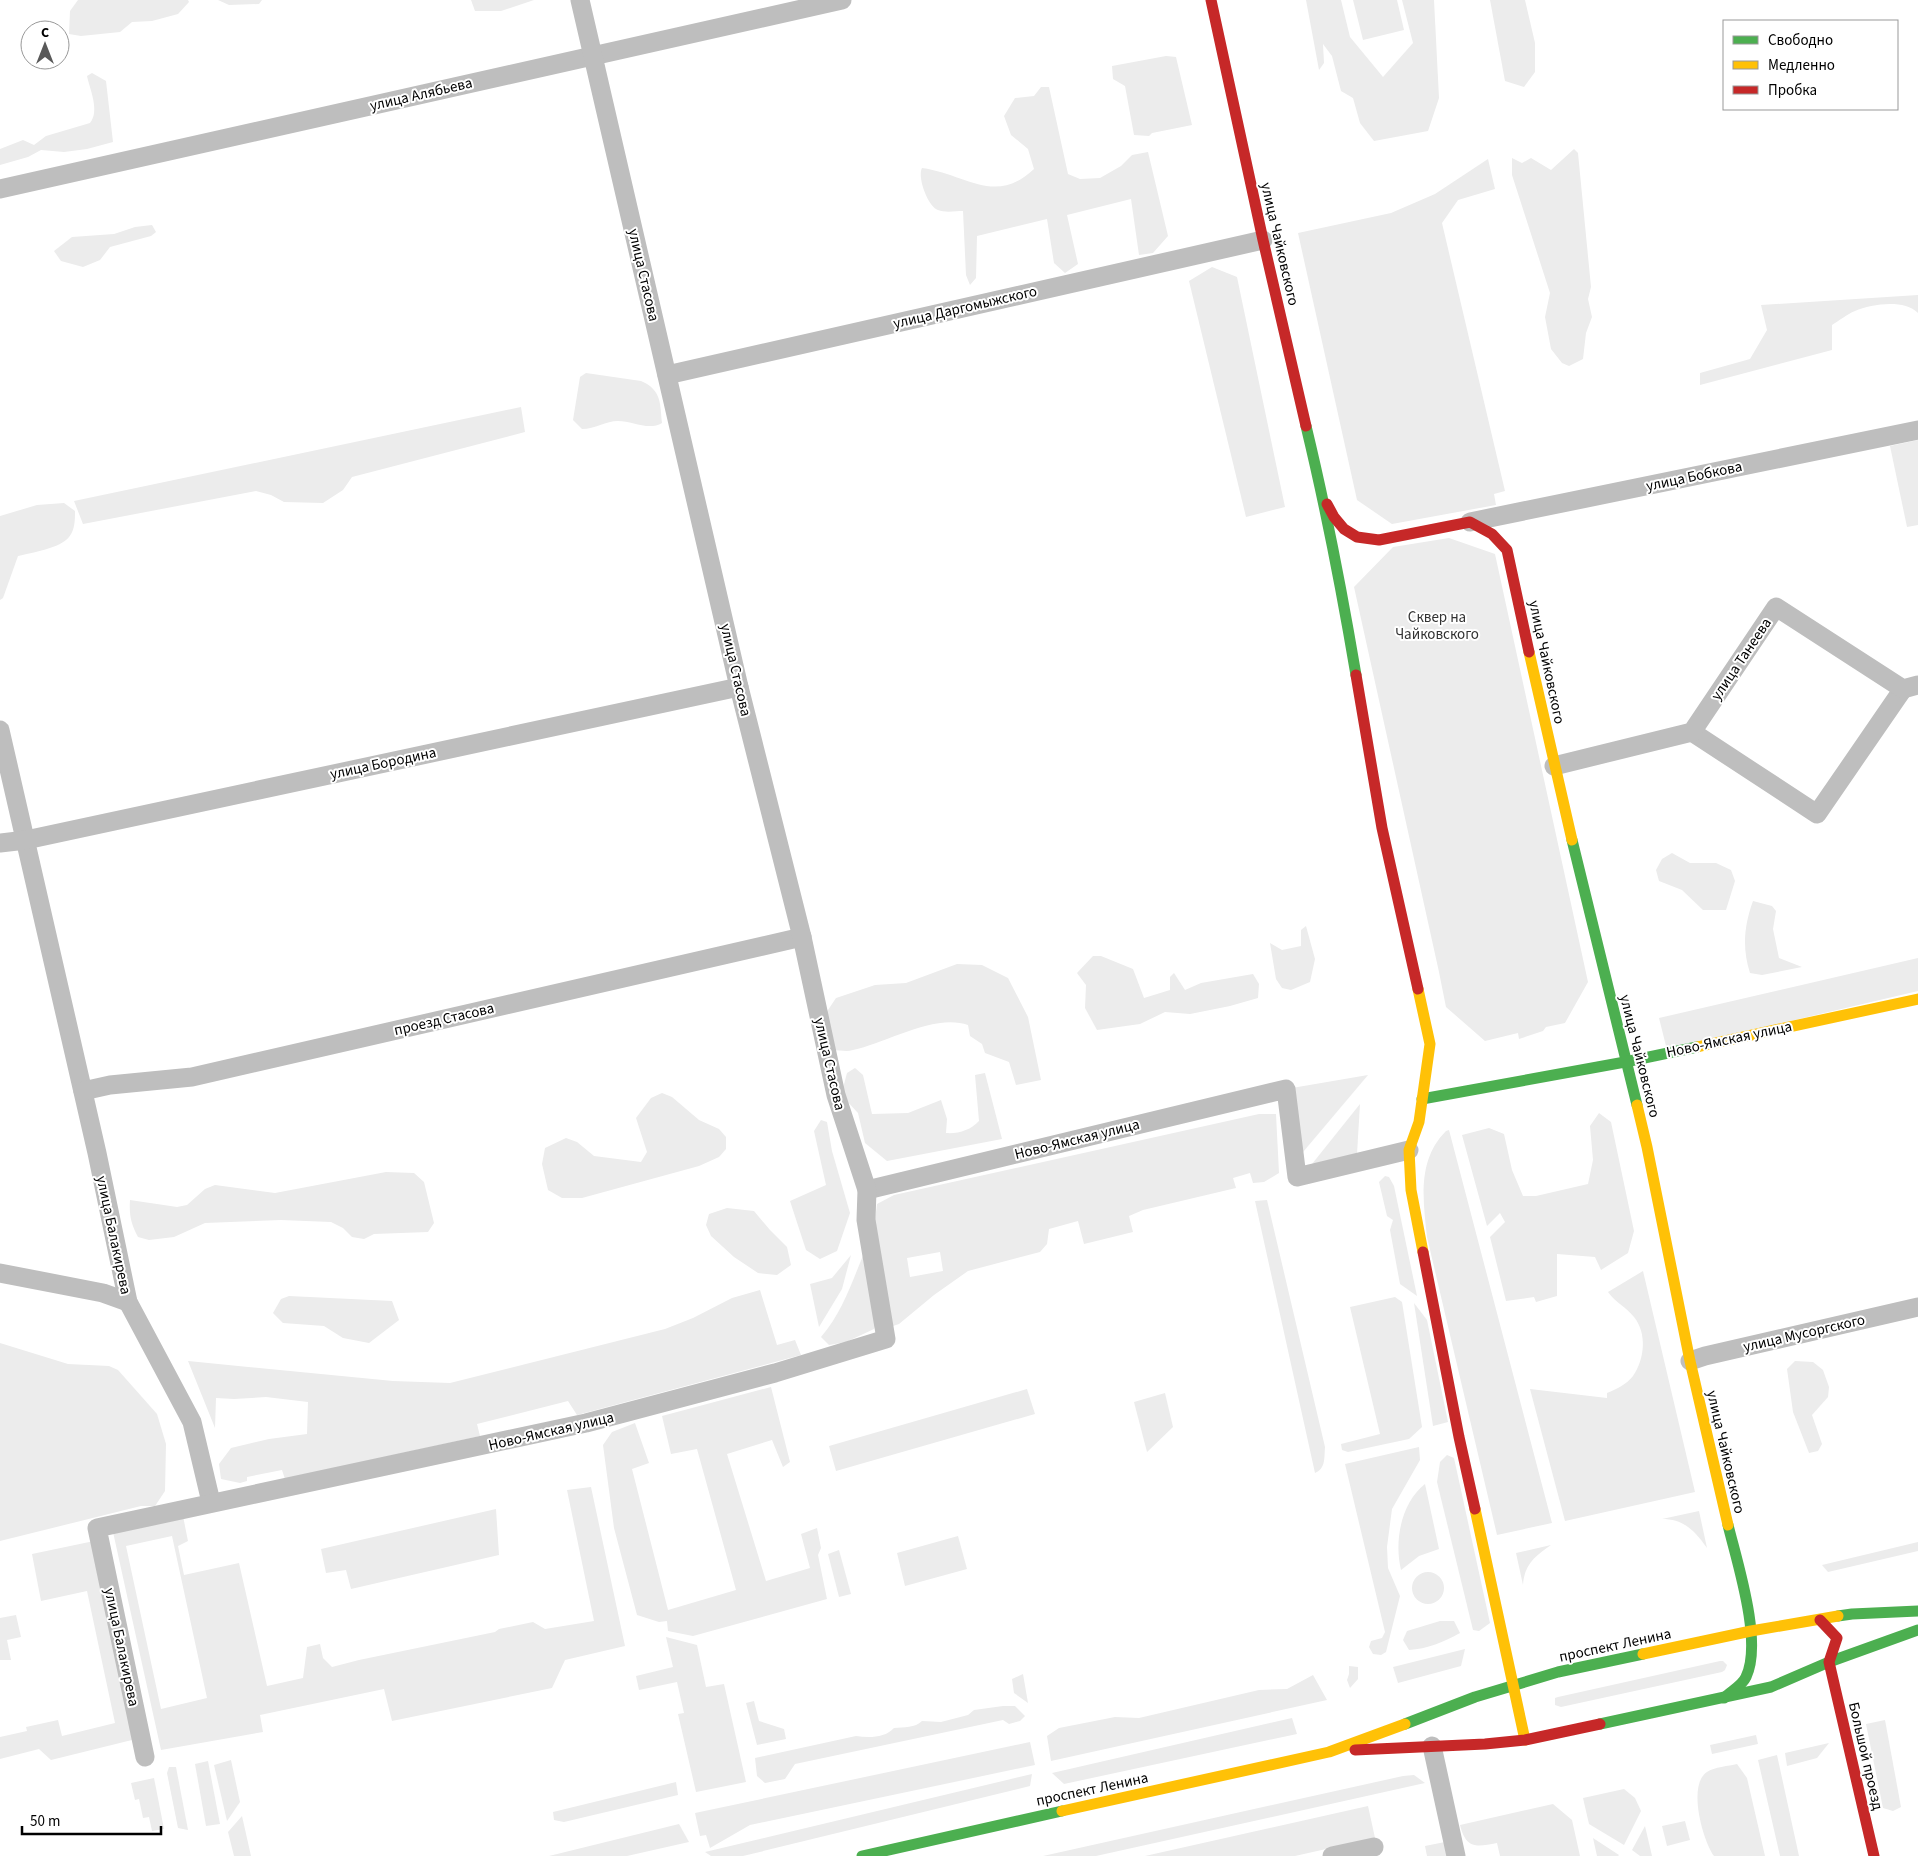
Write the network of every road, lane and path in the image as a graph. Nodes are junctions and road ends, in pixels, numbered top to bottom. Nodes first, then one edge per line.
1 (580, 0) edge
2 (842, 0) edge
3 (1211, 0) edge
4 (593, 56) junction
5 (0, 189) edge
6 (1263, 240) junction
7 (667, 375) junction
8 (1918, 430) edge
9 (1322, 493) junction
10 (1470, 522) junction
11 (1379, 540) junction
12 (1368, 548) dead end
13 (1348, 572) dead end
14 (1344, 603) junction
15 (739, 687) junction
16 (1910, 687) edge
17 (0, 730) edge
18 (1692, 732) junction
19 (1554, 766) junction
20 (26, 840) junction
21 (0, 842) edge
22 (802, 937) junction
23 (1918, 999) edge
24 (1625, 1062) junction
25 (83, 1091) junction
26 (1422, 1099) junction
27 (1409, 1150) junction
28 (867, 1190) junction
29 (0, 1273) edge
30 (128, 1302) junction
31 (1918, 1306) edge
32 (886, 1339) joint
33 (1690, 1361) junction
34 (211, 1502) junction
35 (1918, 1611) edge
36 (1820, 1620) junction
37 (1918, 1630) edge
38 (1751, 1631) junction
39 (1829, 1662) junction
40 (1514, 1685) junction
41 (1724, 1698) junction
42 (1525, 1740) junction
43 (1432, 1746) junction
44 (1329, 1752) junction
45 (145, 1758) dead end
46 (1374, 1847) dead end
47 (862, 1856) edge
48 (1332, 1856) edge
49 (1456, 1856) edge
50 (1874, 1856) edge

1 - 4 street, улица Стасова
2 - 4 street, улица Алябьева
3 - 6 main road, улица Чайковского
4 - 5 street, улица Алябьева
4 - 7 street, улица Стасова
6 - 7 street, улица Даргомыжского
6 - 9 main road, улица Чайковского
7 - 15 street, улица Стасова
8 - 10 street, улица Бобкова
9 - 11 main road, улица Чайковского
9 - 14 main road, улица Чайковского
10 - 11 main road, улица Чайковского
10 - 19 main road, улица Чайковского
11 - 12 main road, улица Чайковского
13 - 14 main road, улица Чайковского
14 - 26 main road, улица Чайковского
15 - 20 street, улица Бородина
15 - 22 street, улица Стасова
16 - 18 street, улица Танеева
16 - 18 street
17 - 20 street, улица Балакирева
18 - 19 street
19 - 24 main road, улица Чайковского
20 - 21 street, улица Бородина
20 - 25 street, улица Балакирева
22 - 25 street, проезд Стасова
22 - 28 street, улица Стасова
23 - 24 main road, Ново-Ямская улица
24 - 26 main road, Ново-Ямская улица
24 - 33 main road, улица Чайковского
25 - 30 street, улица Балакирева
26 - 27 main road, улица Чайковского
27 - 28 street, Ново-Ямская улица
27 - 40 main road, улица Чайковского
28 - 32 street, улица Стасова
29 - 30 street
30 - 34 street, улица Балакирева
31 - 33 street, улица Мусоргского
32 - 34 street, Ново-Ямская улица
33 - 38 main road, улица Чайковского
34 - 45 street, улица Балакирева
35 - 36 main road, проспект Ленина
36 - 38 main road, проспект Ленина
36 - 39 main road
37 - 39 main road, проспект Ленина
38 - 40 main road, проспект Ленина
38 - 41 main road, улица Чайковского
39 - 41 main road, проспект Ленина
39 - 50 main road, Большой проезд
40 - 42 main road, улица Чайковского
40 - 44 main road, проспект Ленина
41 - 42 main road, проспект Ленина
42 - 43 main road, проспект Ленина
43 - 44 main road, проспект Ленина
43 - 49 street
44 - 47 main road, проспект Ленина
46 - 48 street

